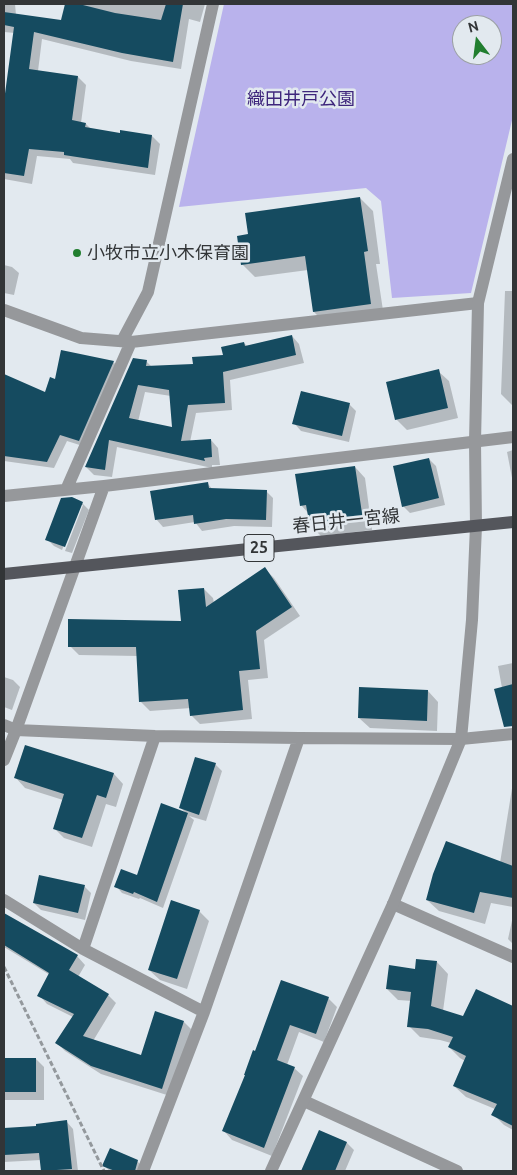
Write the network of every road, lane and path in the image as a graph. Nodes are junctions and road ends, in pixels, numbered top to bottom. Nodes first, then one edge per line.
1 (213, 4) edge
2 (513, 159) edge
3 (478, 303) junction
4 (4, 310) edge
5 (127, 342) junction
6 (513, 436) edge
7 (475, 442) junction
8 (104, 486) junction
9 (66, 490) junction
10 (4, 496) edge
11 (513, 522) edge
12 (476, 526) junction
13 (74, 567) junction
14 (4, 574) edge
15 (4, 725) edge
16 (16, 730) junction
17 (513, 734) edge
18 (155, 736) junction
19 (299, 738) junction
20 (461, 738) junction
21 (4, 760) edge
22 (4, 900) edge
23 (393, 904) junction
24 (83, 949) junction
25 (513, 957) edge
26 (4, 967) edge
27 (204, 1012) junction
28 (304, 1101) junction
29 (104, 1171) edge
30 (143, 1171) edge
31 (271, 1171) edge
32 (457, 1171) edge

1 - 5 street
2 - 3 street
3 - 5 street
3 - 7 street
4 - 5 street
5 - 9 street
6 - 7 street
7 - 8 street
7 - 12 street
8 - 9 street
8 - 13 street
9 - 10 street
11 - 12 main road, 春日井一宮線 / 25
12 - 13 main road, 春日井一宮線 / 25
12 - 20 street
13 - 14 main road, 春日井一宮線 / 25
13 - 16 street
15 - 16 street
16 - 18 street
16 - 21 street
17 - 20 street
18 - 19 street
18 - 24 street
19 - 20 street
19 - 27 street
20 - 23 street
22 - 24 street
23 - 25 street
23 - 28 street
24 - 27 street
26 - 29 path
27 - 30 street
28 - 31 street
28 - 32 street

